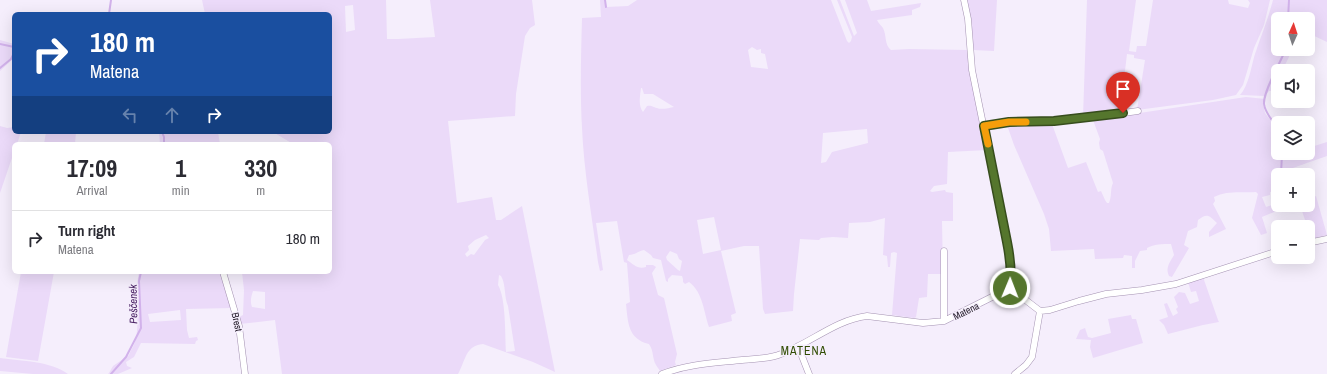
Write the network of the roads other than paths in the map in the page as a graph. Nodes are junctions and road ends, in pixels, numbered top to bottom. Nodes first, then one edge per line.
1 (964, 0) edge
2 (1138, 111) dead end
3 (984, 126) junction
4 (1327, 239) edge
5 (1315, 242) edge
6 (944, 251) dead end
7 (1271, 253) edge
8 (224, 274) edge
9 (1010, 288) junction
10 (1040, 311) junction
11 (944, 322) junction
12 (798, 346) junction
13 (245, 374) edge
14 (662, 374) edge
15 (809, 374) edge
16 (1015, 374) edge

1 - 3 street
2 - 3 street
3 - 9 street
4 - 5 street
6 - 11 street
7 - 10 street
8 - 13 street, Brest
9 - 10 street
9 - 11 street, Matena
10 - 16 street
11 - 12 street, Matena
12 - 14 street, Matena
12 - 15 street

